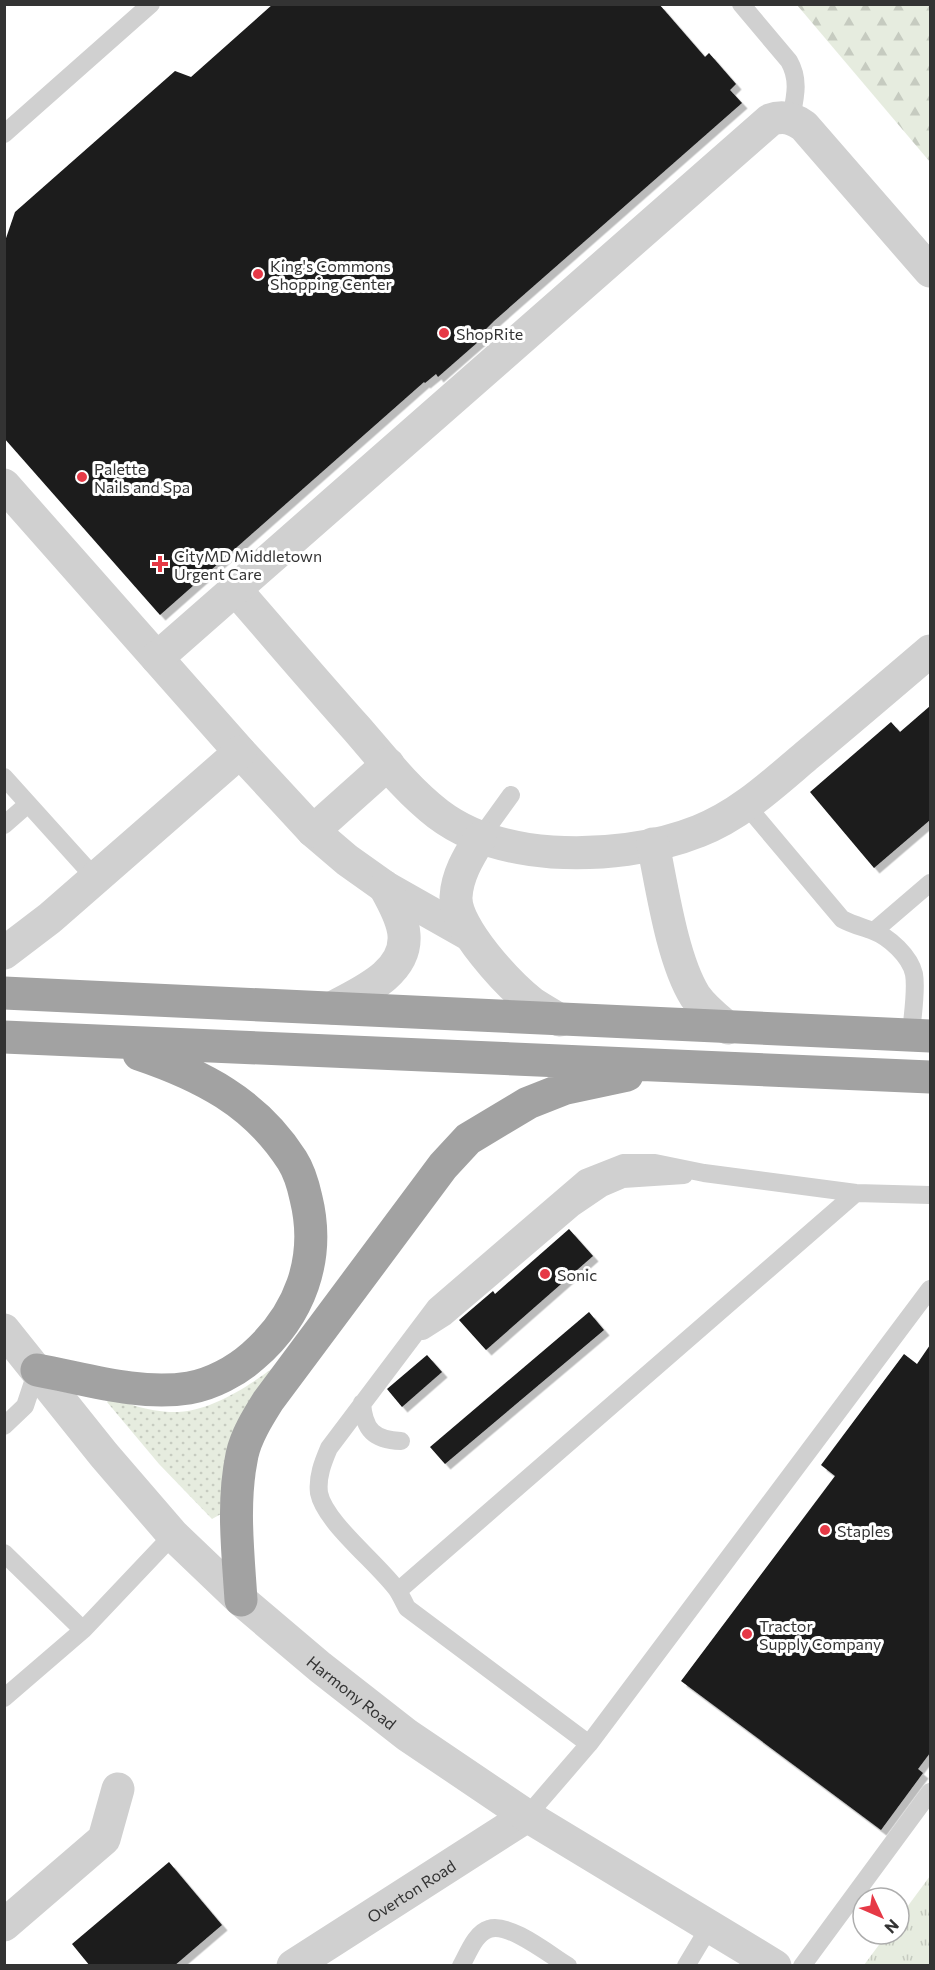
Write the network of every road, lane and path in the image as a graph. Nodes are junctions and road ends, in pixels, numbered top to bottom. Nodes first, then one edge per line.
1 (151, 4) edge
2 (741, 4) edge
3 (790, 118) junction
4 (4, 134) edge
5 (930, 271) edge
6 (4, 485) edge
7 (235, 589) junction
8 (930, 651) edge
9 (157, 658) junction
10 (240, 752) junction
11 (388, 764) junction
12 (4, 777) edge
13 (510, 795) dead end
14 (28, 804) junction
15 (746, 805) junction
16 (4, 825) edge
17 (313, 831) junction
18 (480, 838) junction
19 (653, 844) junction
20 (96, 879) junction
21 (930, 883) edge
22 (385, 886) junction
23 (874, 931) junction
24 (468, 934) junction
25 (4, 953) edge
26 (4, 993) edge
27 (332, 1008) junction
28 (560, 1020) junction
29 (728, 1028) junction
30 (921, 1035) edge
31 (4, 1037) edge
32 (106, 1042) junction
33 (676, 1065) junction
34 (930, 1077) edge
35 (856, 1193) junction
36 (930, 1195) edge
37 (930, 1289) edge
38 (16, 1348) edge
39 (362, 1402) junction
40 (4, 1426) edge
41 (401, 1441) dead end
42 (173, 1535) junction
43 (4, 1553) edge
44 (398, 1591) junction
45 (241, 1600) junction
46 (83, 1630) junction
47 (4, 1698) edge
48 (589, 1744) junction
49 (118, 1789) dead end
50 (930, 1792) edge
51 (527, 1816) junction
52 (4, 1926) edge
53 (710, 1926) junction
54 (293, 1965) edge
55 (461, 1965) edge
56 (568, 1965) edge
57 (686, 1965) edge
58 (775, 1965) edge
59 (802, 1965) edge

1 - 4 lane
2 - 3 lane
3 - 5 street
3 - 7 street
6 - 9 street
7 - 9 street
7 - 11 street
8 - 15 street
9 - 10 street
10 - 17 street
10 - 20 street
11 - 17 street
11 - 18 street
12 - 14 lane
13 - 18 lane
14 - 16 lane
14 - 20 lane
15 - 19 street
15 - 23 lane
17 - 22 street
18 - 19 street
18 - 24 street
19 - 29 street
20 - 25 street
21 - 23 lane
22 - 24 street
22 - 27 street
23 - 30 lane
24 - 28 street
26 - 27 highway
27 - 28 highway
28 - 29 highway
29 - 30 highway
31 - 32 highway
32 - 33 highway
32 - 38 highway
33 - 34 highway
33 - 45 highway
35 - 36 lane
35 - 39 lane
35 - 44 lane
37 - 48 lane
38 - 40 lane
38 - 42 street, Harmony Road
39 - 41 lane
39 - 44 lane
42 - 45 street, Harmony Road
42 - 46 lane
43 - 46 lane
44 - 48 lane
45 - 51 street, Harmony Road
46 - 47 lane
48 - 51 lane
49 - 52 street
50 - 59 lane
51 - 53 street, Harmony Road
51 - 54 street, Overton Road
53 - 57 lane
53 - 58 street, Harmony Road
55 - 56 lane

